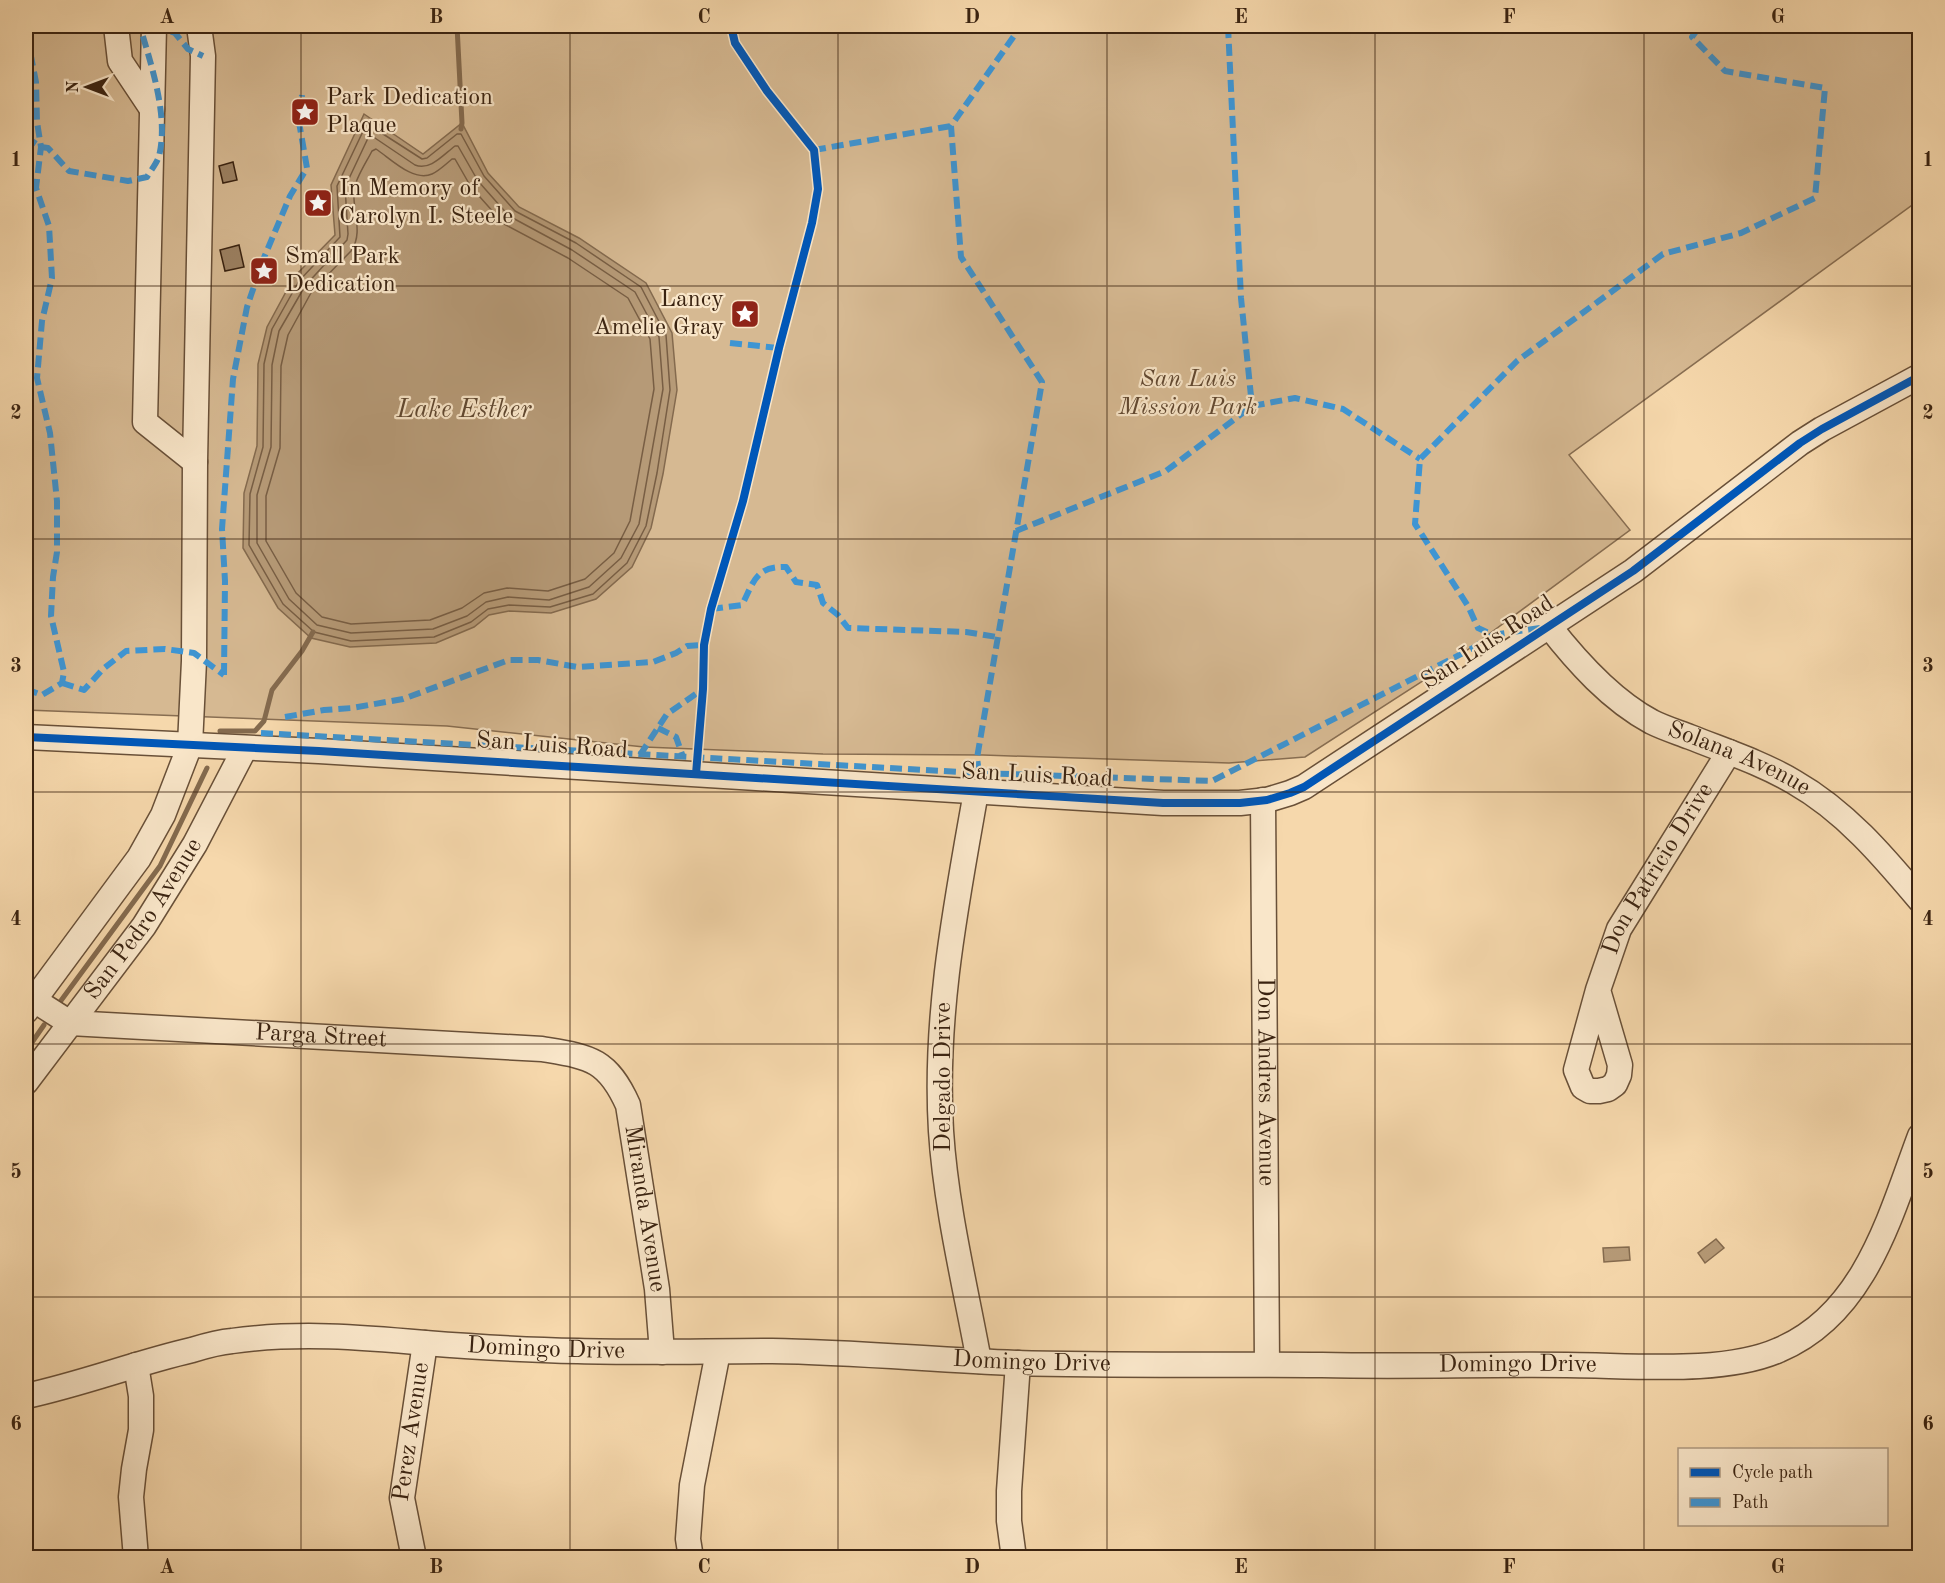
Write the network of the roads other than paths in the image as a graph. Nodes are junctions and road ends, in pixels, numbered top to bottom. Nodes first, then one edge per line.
1 (116, 26) edge
2 (154, 26) edge
3 (199, 26) edge
4 (152, 109) junction
5 (1920, 376) edge
6 (196, 429) junction
7 (175, 446) junction
8 (195, 462) junction
9 (1549, 626) junction
10 (26, 737) edge
11 (190, 745) junction
12 (245, 748) junction
13 (1729, 752) junction
14 (976, 792) junction
15 (1263, 800) junction
16 (1920, 900) edge
17 (1598, 990) dead end
18 (30, 1006) edge
19 (70, 1023) junction
20 (610, 1072) joint
21 (26, 1082) edge
22 (1920, 1136) edge
23 (425, 1343) junction
24 (662, 1352) junction
25 (718, 1352) junction
26 (979, 1361) junction
27 (1018, 1363) junction
28 (1267, 1364) junction
29 (136, 1365) junction
30 (26, 1396) edge
31 (136, 1557) edge
32 (414, 1557) edge
33 (691, 1557) edge
34 (1014, 1557) edge

1 - 4 street
2 - 4 street
3 - 6 street, San Pedro Avenue
4 - 7 street
5 - 9 street, San Luis Road
6 - 7 street
6 - 8 street, San Pedro Avenue
7 - 8 street
8 - 11 street, San Pedro Avenue
9 - 13 street, Solana Avenue
9 - 15 street, San Luis Road
10 - 11 street, San Luis Road
11 - 12 street, San Luis Road
11 - 18 street, San Pedro Avenue
12 - 14 street, San Luis Road
12 - 19 street, San Pedro Avenue
13 - 16 street, Solana Avenue
13 - 17 street, Don Patricio Drive
14 - 15 street, San Luis Road
14 - 26 street, Delgado Drive
15 - 28 street, Don Andres Avenue
18 - 19 street, Parga Street
19 - 20 street, Parga Street
19 - 21 street, San Pedro Avenue
20 - 24 street, Miranda Avenue
22 - 28 street, Domingo Drive
23 - 24 street, Domingo Drive
23 - 29 street, Domingo Drive
23 - 32 street, Perez Avenue
24 - 25 street, Domingo Drive
25 - 26 street, Domingo Drive
25 - 33 street
26 - 27 street, Domingo Drive
27 - 28 street, Domingo Drive
27 - 34 street
29 - 30 street, Domingo Drive
29 - 31 street

